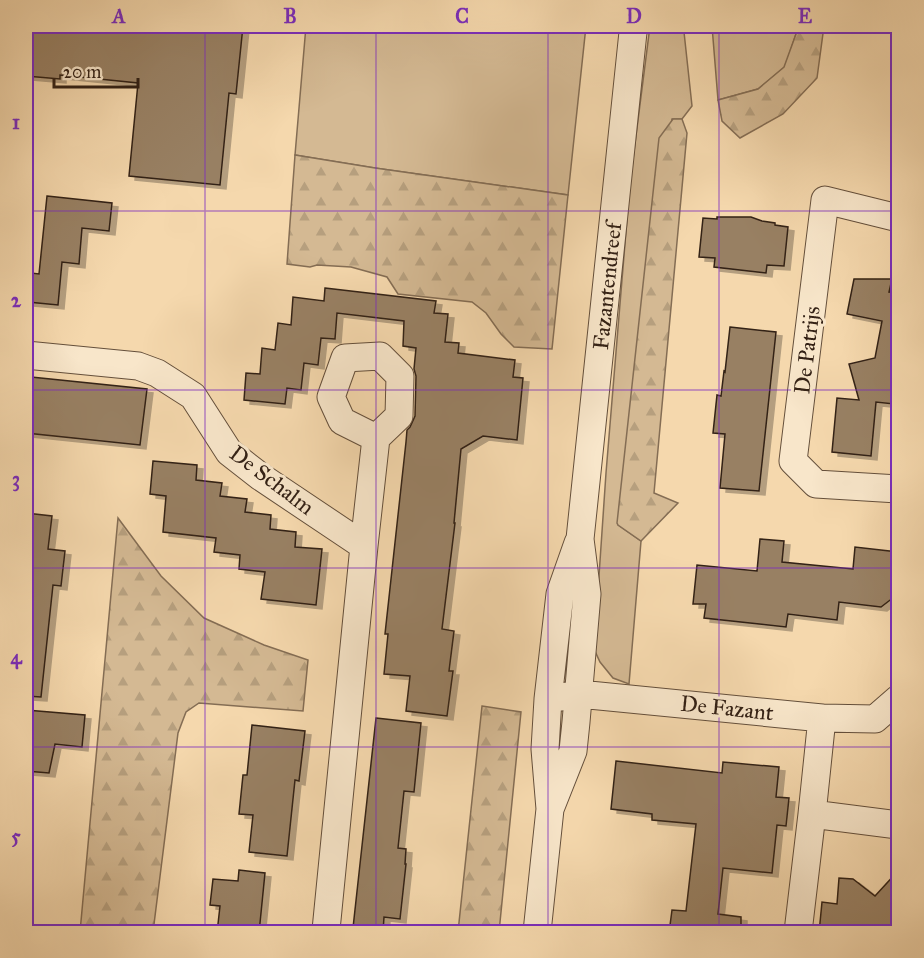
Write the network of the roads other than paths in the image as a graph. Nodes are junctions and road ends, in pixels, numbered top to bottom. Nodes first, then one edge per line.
1 (633, 28) edge
2 (898, 218) edge
3 (26, 355) edge
4 (376, 438) dead end
5 (898, 489) edge
6 (580, 539) junction
7 (364, 546) junction
8 (579, 694) junction
9 (548, 699) junction
10 (898, 699) edge
11 (822, 718) junction
12 (550, 809) junction
13 (812, 814) junction
14 (898, 825) edge
15 (324, 933) edge
16 (537, 933) edge
17 (798, 933) edge

1 - 6 street, Fazantendreef
2 - 5 street, De Patrijs
3 - 7 street, De Schalm
4 - 7 street
6 - 8 street, Fazantendreef
6 - 9 street, Fazantendreef
7 - 15 street
8 - 9 street, De Fazant
8 - 11 street, De Fazant
8 - 12 street, Fazantendreef
9 - 12 street, Fazantendreef
10 - 11 street, De Fazant
11 - 13 street
12 - 16 street, Fazantendreef
13 - 14 street
13 - 17 street

